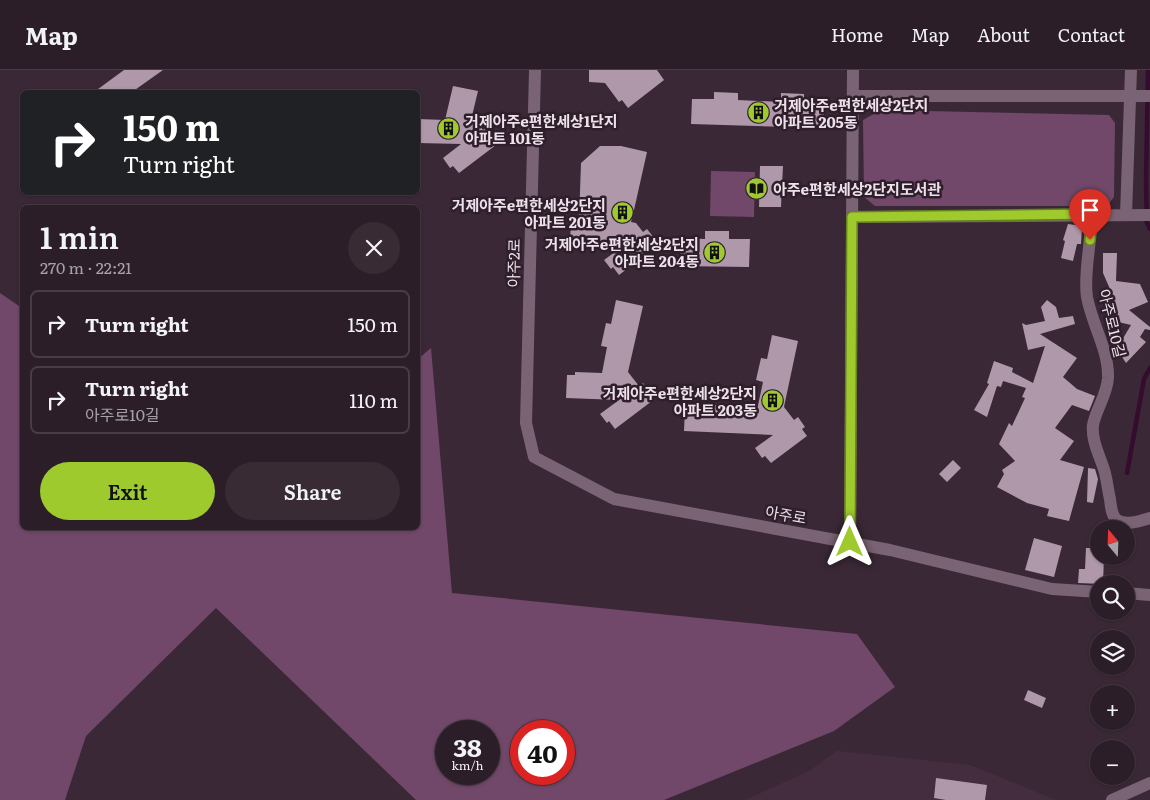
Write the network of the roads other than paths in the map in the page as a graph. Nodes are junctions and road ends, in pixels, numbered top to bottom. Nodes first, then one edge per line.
1 (535, 70) edge
2 (853, 70) edge
3 (1131, 70) edge
4 (853, 96) junction
5 (1131, 96) junction
6 (1150, 96) edge
7 (1090, 214) junction
8 (1126, 215) junction
9 (1150, 215) edge
10 (852, 217) junction
11 (534, 457) joint
12 (1150, 518) edge
13 (850, 542) junction
14 (1090, 591) edge
15 (1135, 594) edge
16 (1150, 595) edge
17 (1150, 783) edge
18 (1112, 800) edge

1 - 11 street, 아주2로
2 - 4 street
3 - 5 street
4 - 5 street
4 - 10 street
5 - 6 street
5 - 8 street
7 - 8 street
7 - 10 street
7 - 12 street, 아주로10길
8 - 9 street
10 - 13 street
11 - 13 street, 아주로
13 - 14 street, 아주로
15 - 16 street
17 - 18 street

